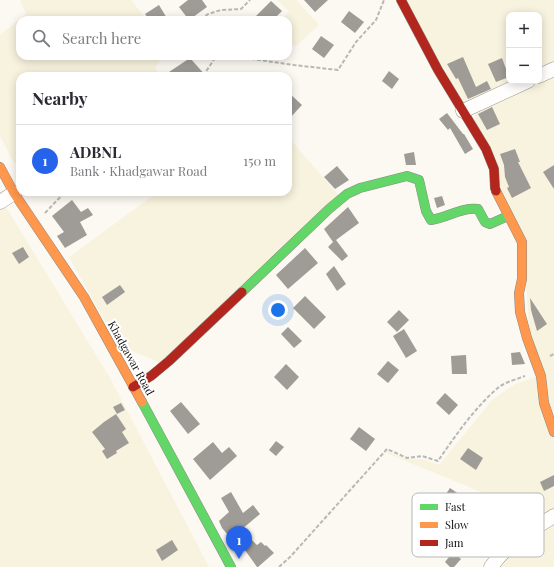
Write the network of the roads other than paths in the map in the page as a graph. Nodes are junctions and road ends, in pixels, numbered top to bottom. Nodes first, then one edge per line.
1 (401, 0) edge
2 (554, 69) edge
3 (542, 75) edge
4 (522, 84) edge
5 (463, 111) junction
6 (0, 167) edge
7 (14, 193) junction
8 (16, 196) edge
9 (16, 196) edge
10 (0, 202) edge
11 (508, 216) junction
12 (134, 387) junction
13 (554, 432) edge
14 (554, 516) edge
15 (544, 522) edge
16 (500, 557) edge
17 (231, 567) edge
18 (491, 567) edge

1 - 5 street
2 - 3 street
4 - 5 street
5 - 11 street
6 - 7 street, Khadgawar Road
7 - 8 street, Khadgawar Road
7 - 10 street
9 - 12 street, Khadgawar Road
11 - 12 street
11 - 13 street
12 - 17 street, Khadgawar Road
14 - 15 street
16 - 18 street

